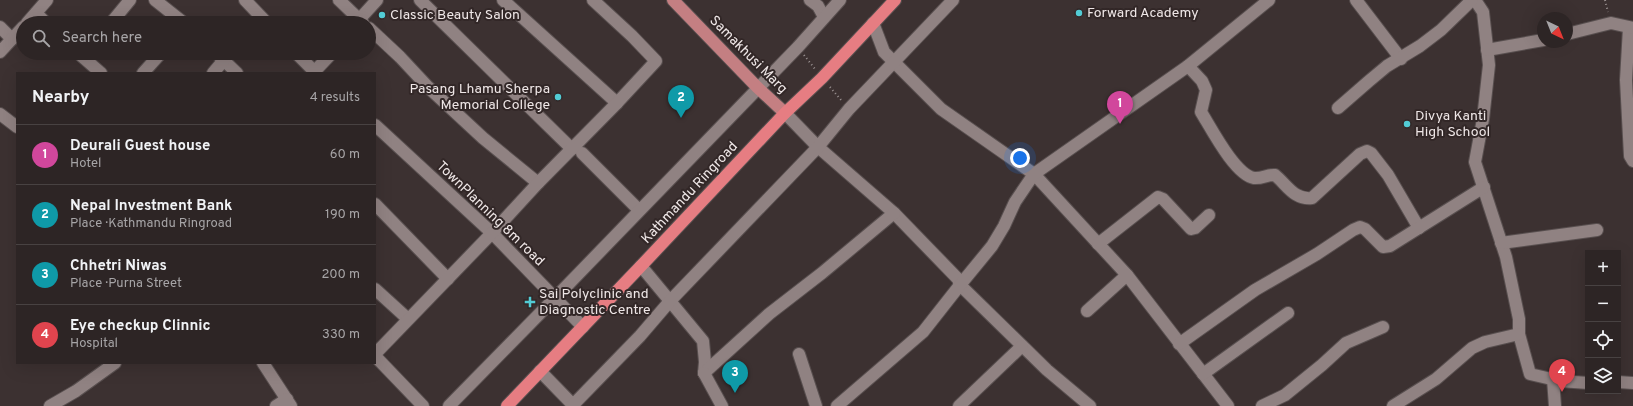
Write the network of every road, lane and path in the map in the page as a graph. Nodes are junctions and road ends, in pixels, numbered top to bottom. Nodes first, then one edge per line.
1 (47, 0) edge
2 (130, 0) edge
3 (155, 0) edge
4 (245, 0) edge
5 (339, 0) edge
6 (377, 0) edge
7 (420, 0) edge
8 (503, 0) edge
9 (593, 0) edge
10 (673, 0) edge
11 (810, 0) edge
12 (840, 0) edge
13 (894, 0) edge
14 (953, 0) edge
15 (1268, 0) edge
16 (1356, 0) edge
17 (1473, 0) edge
18 (36, 13) junction
19 (33, 16) edge
20 (39, 16) edge
21 (117, 16) edge
22 (175, 16) edge
23 (260, 16) edge
24 (354, 16) edge
25 (364, 16) edge
26 (824, 17) junction
27 (873, 23) junction
28 (0, 27) edge
29 (1631, 28) edge
30 (1573, 32) edge
31 (16, 35) edge
32 (376, 35) edge
33 (12, 39) junction
34 (1537, 41) edge
35 (1487, 50) junction
36 (0, 52) edge
37 (1401, 59) junction
38 (88, 60) edge
39 (154, 60) edge
40 (219, 60) edge
41 (223, 60) edge
42 (303, 60) edge
43 (326, 60) edge
44 (893, 61) junction
45 (1188, 66) junction
46 (100, 72) edge
47 (144, 72) edge
48 (213, 72) edge
49 (236, 72) edge
50 (314, 72) edge
51 (316, 72) edge
52 (757, 87) junction
53 (617, 103) junction
54 (1338, 108) dead end
55 (785, 113) junction
56 (0, 114) edge
57 (16, 125) edge
58 (376, 126) edge
59 (818, 147) junction
60 (577, 151) junction
61 (1633, 161) edge
62 (1034, 174) junction
63 (538, 183) junction
64 (1484, 187) junction
65 (376, 205) edge
66 (639, 210) junction
67 (894, 213) junction
68 (1209, 215) dead end
69 (1419, 228) junction
70 (1597, 230) dead end
71 (492, 233) junction
72 (1098, 244) junction
73 (1501, 244) junction
74 (641, 266) junction
75 (1127, 275) junction
76 (448, 279) junction
77 (960, 285) junction
78 (376, 290) edge
79 (555, 298) junction
80 (670, 301) junction
81 (1087, 311) dead end
82 (1288, 313) dead end
83 (408, 319) junction
84 (583, 327) junction
85 (1383, 327) dead end
86 (1519, 334) junction
87 (1179, 344) junction
88 (1022, 346) junction
89 (376, 354) edge
90 (799, 354) dead end
91 (376, 356) edge
92 (114, 364) edge
93 (263, 364) edge
94 (540, 371) junction
95 (704, 373) junction
96 (1203, 374) junction
97 (1552, 379) junction
98 (1585, 382) edge
99 (1621, 382) edge
100 (1633, 383) edge
101 (289, 402) edge
102 (1086, 405) edge
103 (50, 406) edge
104 (276, 406) edge
105 (422, 406) edge
106 (449, 406) edge
107 (507, 406) edge
108 (573, 406) edge
109 (722, 406) edge
110 (816, 406) edge
111 (837, 406) edge
112 (959, 406) edge
113 (1228, 406) edge
114 (1262, 406) edge
115 (1393, 406) edge
116 (1555, 406) edge

1 - 18 street
2 - 21 street
3 - 22 street
4 - 23 street
5 - 24 street
6 - 25 street
7 - 60 street
8 - 53 street
9 - 53 street
10 - 52 main road, Samakhusi Marg
11 - 26 street
12 - 26 street
13 - 27 highway, Kathmandu Ringroad
14 - 44 street
15 - 45 street
16 - 37 street
17 - 35 street
17 - 37 street
18 - 19 street
18 - 20 street
26 - 52 street
27 - 44 street
27 - 55 highway, Kathmandu Ringroad
28 - 33 street
29 - 30 street
29 - 61 street
31 - 33 street
32 - 63 street
33 - 36 street
34 - 35 street
35 - 64 street
37 - 54 street
38 - 46 street
39 - 47 street
40 - 48 street
41 - 49 street
42 - 50 street
43 - 51 street
44 - 59 street
44 - 62 street
45 - 62 street
45 - 69 street
52 - 55 main road, Samakhusi Marg
52 - 66 street
53 - 60 street
55 - 59 street
55 - 74 highway, Kathmandu Ringroad
56 - 57 street
58 - 71 street, TownPlanning 8m road
59 - 67 street
59 - 80 street
60 - 63 street
60 - 66 street
62 - 72 street
62 - 77 street
63 - 71 street
64 - 69 street
64 - 73 street
65 - 76 street
66 - 79 street
67 - 77 street
67 - 95 street
68 - 72 street
69 - 87 street
70 - 73 street
71 - 76 street
71 - 79 street, TownPlanning 8m road
72 - 75 street
73 - 86 street
74 - 80 street
74 - 84 highway, Kathmandu Ringroad
75 - 81 street
75 - 87 street
76 - 83 street
77 - 88 street
77 - 111 street
78 - 83 street
79 - 84 street, TownPlanning 8m road
79 - 106 street
80 - 95 street
80 - 108 street
82 - 96 street
83 - 89 street
84 - 94 highway, Kathmandu Ringroad
85 - 114 street
86 - 97 street
86 - 115 street
87 - 96 street
88 - 102 street
88 - 112 street
90 - 110 street
91 - 105 street
92 - 103 street
93 - 101 street
94 - 107 highway, Kathmandu Ringroad
94 - 108 street
95 - 109 street
96 - 113 street
97 - 98 street
97 - 116 street
99 - 100 street
101 - 104 street

